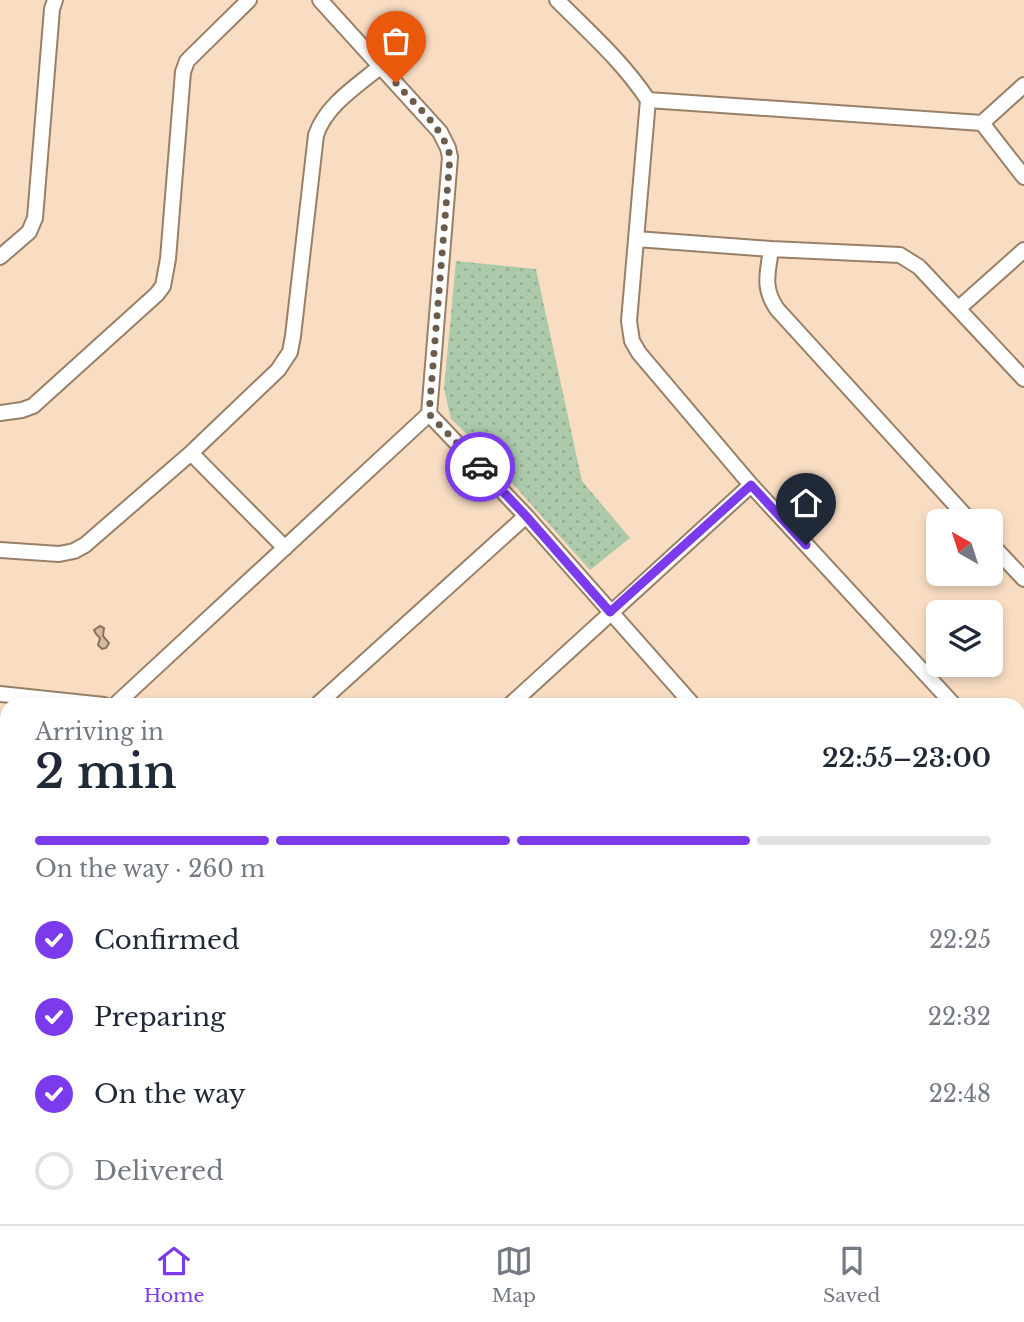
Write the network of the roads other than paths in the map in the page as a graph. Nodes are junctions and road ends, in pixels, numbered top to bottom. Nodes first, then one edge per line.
1 (55, 0) edge
2 (249, 0) edge
3 (320, 0) edge
4 (557, 0) edge
5 (381, 66) junction
6 (1024, 85) edge
7 (648, 100) junction
8 (982, 123) junction
9 (1024, 177) edge
10 (636, 239) junction
11 (772, 249) junction
12 (1024, 250) edge
13 (0, 257) edge
14 (959, 308) junction
15 (1024, 379) edge
16 (0, 413) edge
17 (429, 414) junction
18 (191, 453) junction
19 (751, 485) junction
20 (959, 509) edge
21 (526, 516) junction
22 (285, 548) junction
23 (0, 550) edge
24 (1003, 557) edge
25 (1024, 579) edge
26 (610, 612) junction
27 (0, 694) edge
28 (38, 698) edge
29 (123, 698) edge
30 (325, 698) edge
31 (518, 698) edge
32 (687, 698) edge
33 (948, 698) edge

1 - 13 street
2 - 16 street
3 - 5 street
4 - 7 street
5 - 17 street
5 - 18 street
6 - 8 street
7 - 8 street
7 - 10 street
8 - 9 street
10 - 11 street
10 - 19 street
11 - 14 street
11 - 20 street
12 - 14 street
14 - 15 street
17 - 21 street
17 - 22 street
18 - 22 street
18 - 23 street
19 - 26 street
19 - 33 street
21 - 26 street
21 - 30 street
22 - 29 street
24 - 25 street
26 - 31 street
26 - 32 street
27 - 28 street

